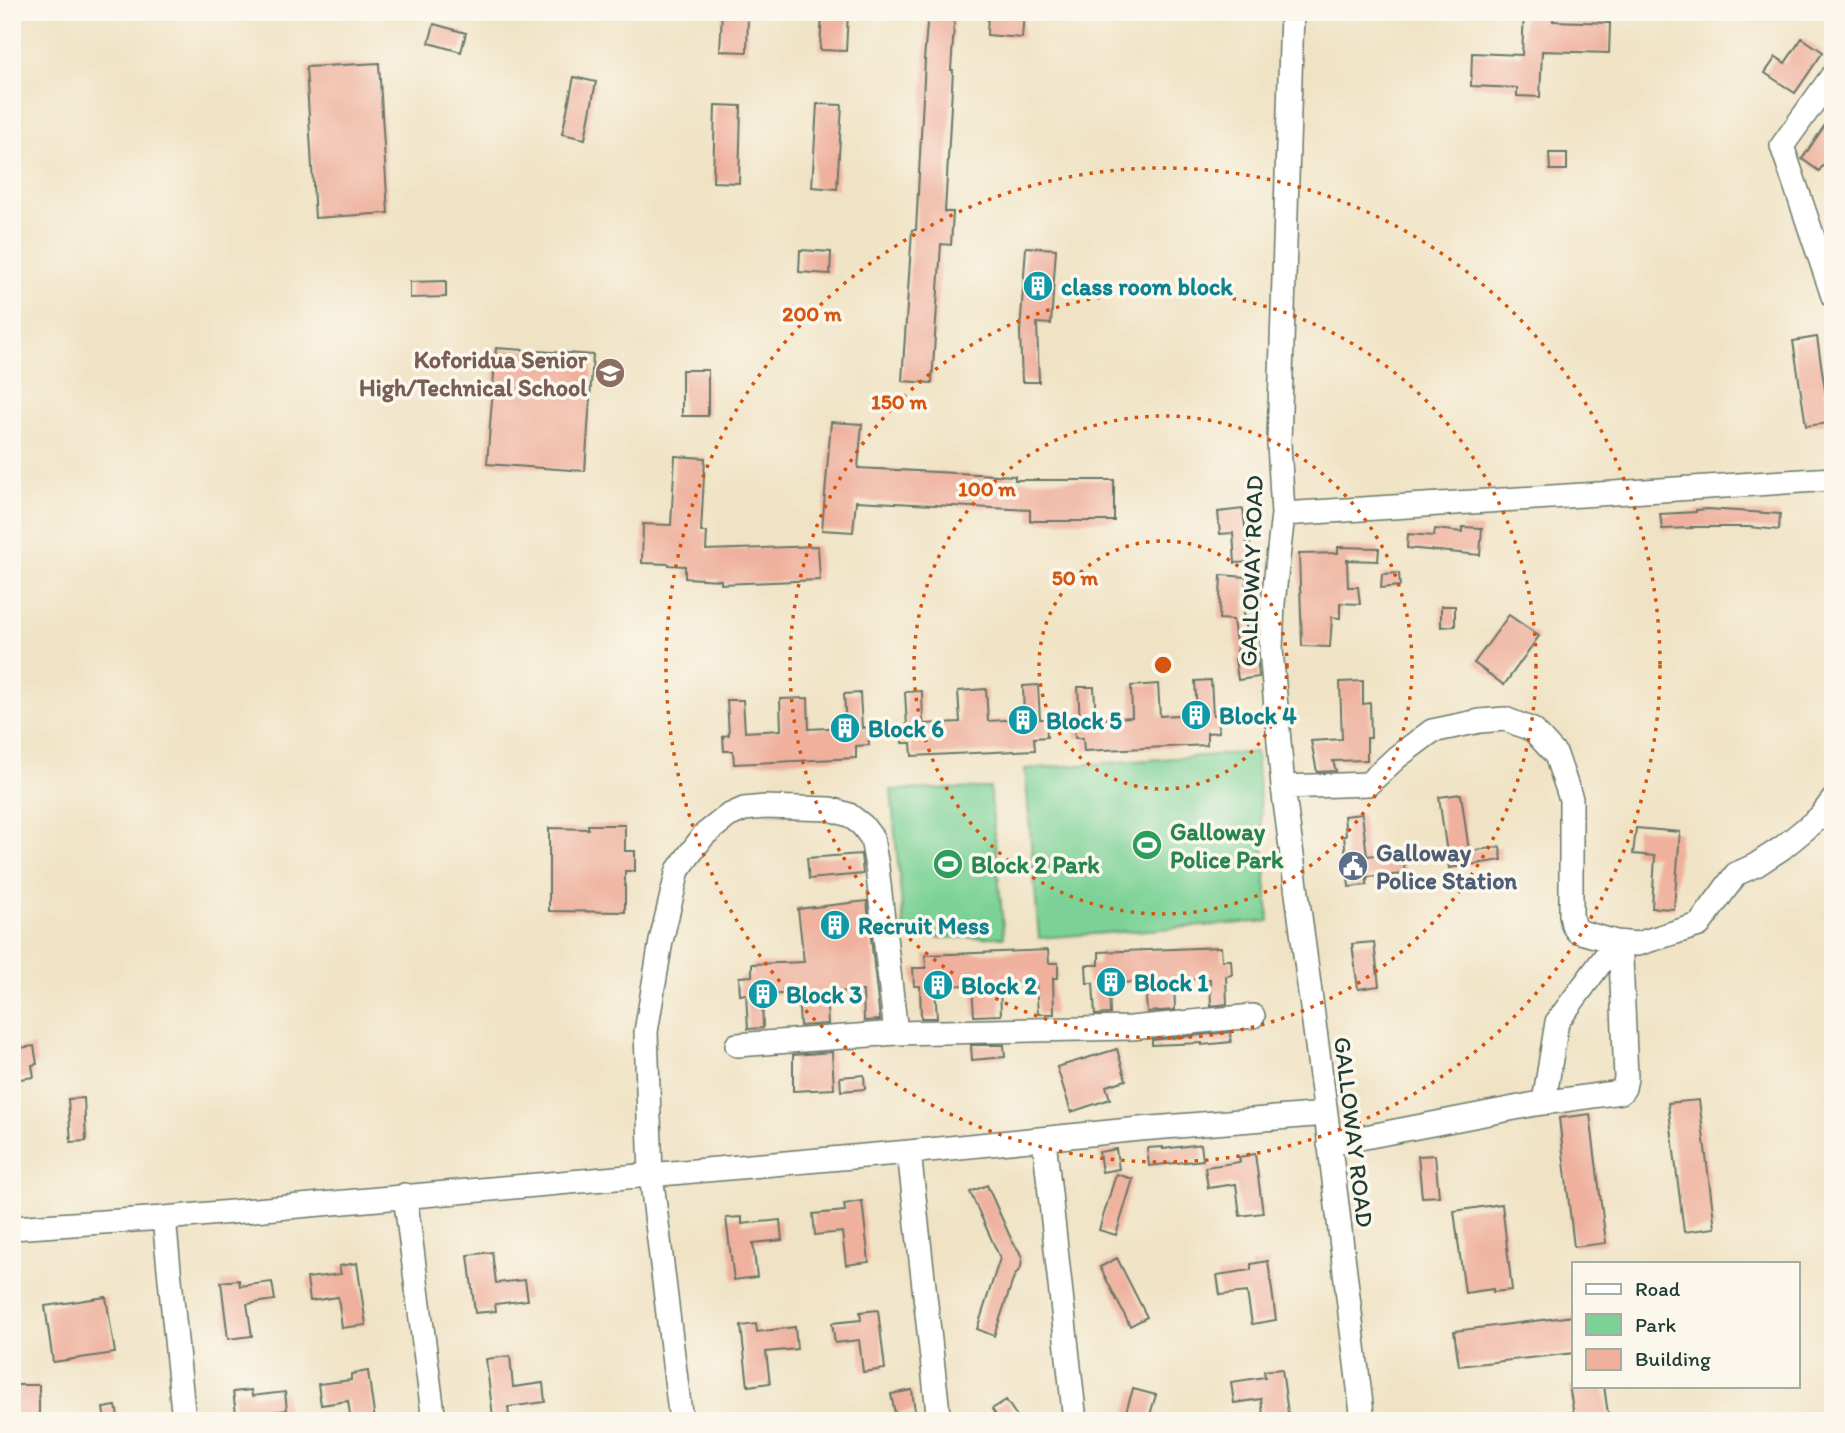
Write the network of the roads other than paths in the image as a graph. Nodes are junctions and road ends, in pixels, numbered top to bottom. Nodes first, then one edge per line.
1 (1292, 12) edge
2 (1833, 75) edge
3 (1833, 296) edge
4 (1833, 479) edge
5 (1283, 513) junction
6 (1283, 787) junction
7 (1828, 811) edge
8 (1616, 942) junction
9 (1253, 1016) dead end
10 (896, 1033) junction
11 (737, 1045) dead end
12 (1544, 1102) junction
13 (1326, 1114) junction
14 (1044, 1139) junction
15 (1329, 1144) junction
16 (909, 1152) junction
17 (651, 1174) junction
18 (405, 1195) junction
19 (164, 1218) junction
20 (12, 1228) edge
21 (184, 1421) edge
22 (434, 1421) edge
23 (681, 1421) edge
24 (939, 1421) edge
25 (1075, 1421) edge
26 (1363, 1421) edge

1 - 5 street, GALLOWAY ROAD
2 - 3 street
4 - 5 street
5 - 6 street, GALLOWAY ROAD
6 - 8 street
6 - 13 street, GALLOWAY ROAD
7 - 8 street
8 - 12 street
8 - 12 street
9 - 10 street
10 - 11 street
10 - 17 street
12 - 15 street
13 - 14 street
13 - 15 street, GALLOWAY ROAD
14 - 16 street
14 - 25 street
15 - 26 street, GALLOWAY ROAD
16 - 17 street
16 - 24 street
17 - 18 street
17 - 23 street
18 - 19 street
18 - 22 street
19 - 20 street
19 - 21 street

